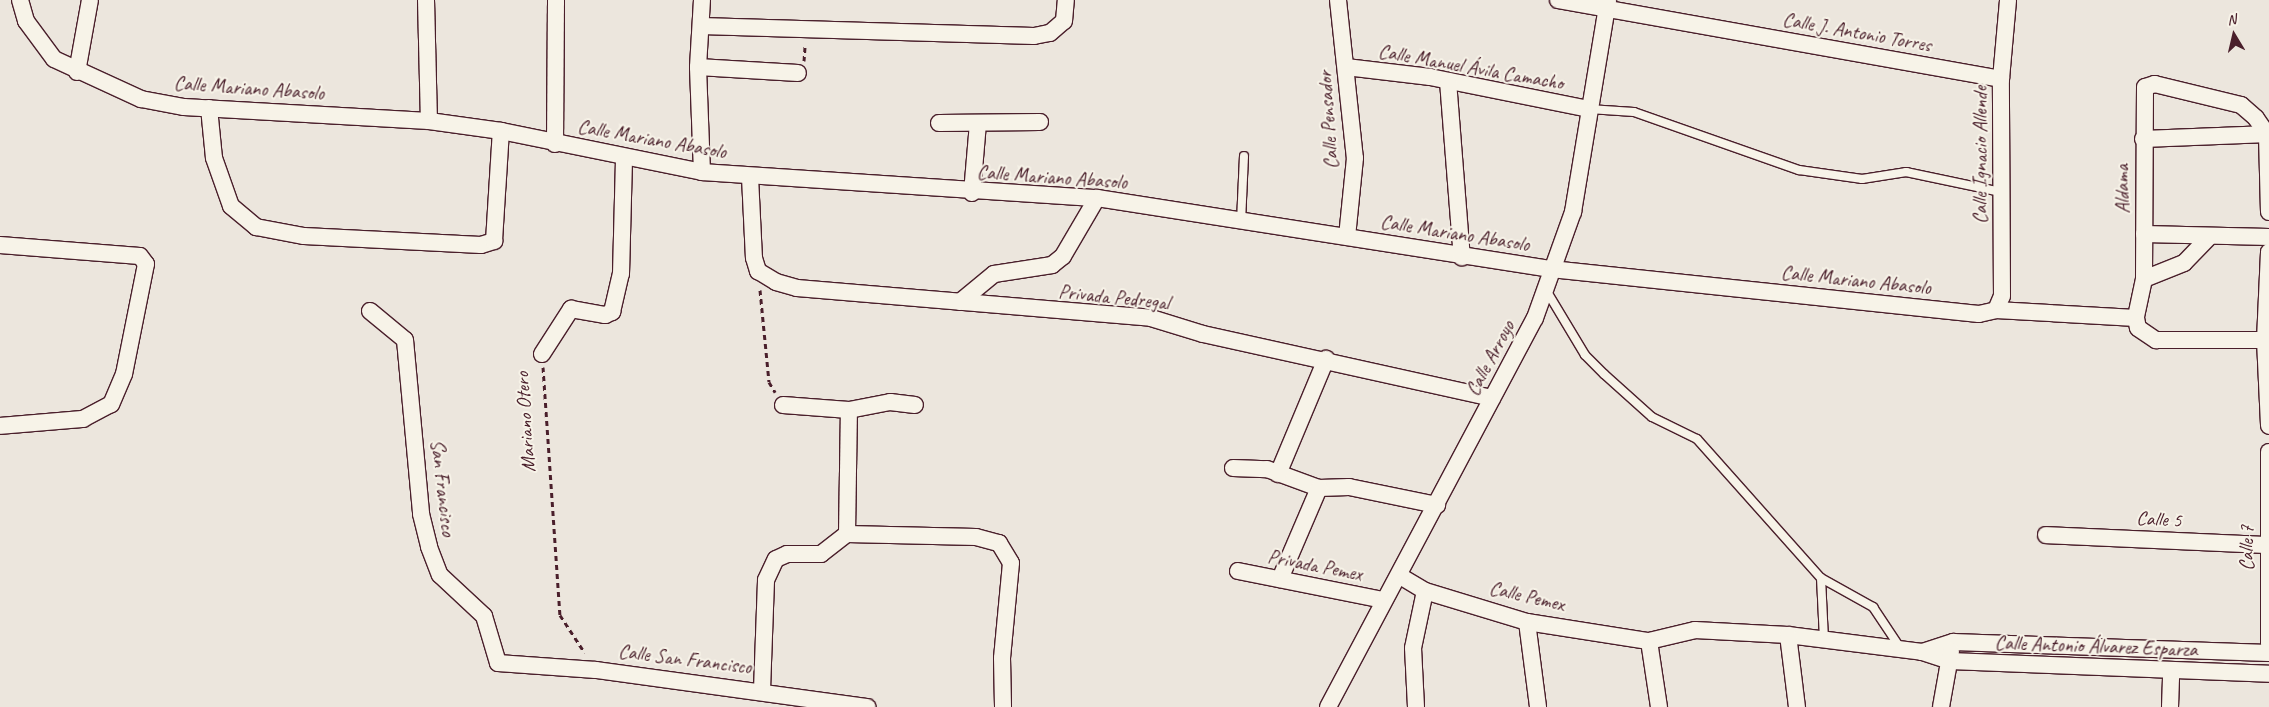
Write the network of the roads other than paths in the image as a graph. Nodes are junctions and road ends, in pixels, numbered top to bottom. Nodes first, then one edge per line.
1 (20, 0) edge
2 (90, 0) edge
3 (426, 0) edge
4 (556, 0) edge
5 (702, 0) edge
6 (1066, 0) edge
7 (1338, 0) edge
8 (1558, 0) edge
9 (2008, 0) edge
10 (1607, 5) edge
11 (701, 26) junction
12 (698, 67) junction
13 (1346, 67) junction
14 (77, 72) junction
15 (798, 73) road end
16 (2001, 79) junction
17 (1448, 81) junction
18 (209, 108) junction
19 (1589, 109) junction
20 (429, 121) junction
21 (1040, 122) dead end
22 (939, 123) dead end
23 (978, 123) junction
24 (501, 131) junction
25 (2268, 134) edge
26 (2143, 139) junction
27 (555, 144) junction
28 (1244, 156) dead end
29 (624, 158) junction
30 (702, 172) junction
31 (750, 177) junction
32 (2002, 192) junction
33 (972, 193) junction
34 (1097, 198) junction
35 (2269, 212) edge
36 (1240, 222) junction
37 (2144, 234) junction
38 (2210, 236) junction
39 (1347, 237) junction
40 (2269, 237) edge
41 (0, 245) edge
42 (2269, 252) edge
43 (1462, 257) junction
44 (1551, 269) junction
45 (2144, 279) junction
46 (1545, 288) junction
47 (960, 302) junction
48 (1996, 310) junction
49 (370, 311) dead end
50 (2136, 318) junction
51 (2267, 340) edge
52 (542, 354) road end
53 (1326, 359) junction
54 (1492, 398) junction
55 (783, 405) road end
56 (915, 405) dead end
57 (850, 410) junction
58 (0, 426) edge
59 (2269, 426) edge
60 (2269, 452) edge
61 (1233, 468) dead end
62 (1278, 474) junction
63 (1319, 488) junction
64 (1437, 505) junction
65 (847, 534) junction
66 (2046, 535) dead end
67 (2268, 545) edge
68 (1238, 571) dead end
69 (1400, 576) junction
70 (1821, 578) junction
71 (1280, 579) junction
72 (1425, 591) junction
73 (1383, 600) junction
74 (1527, 622) junction
75 (1788, 635) junction
76 (1824, 639) junction
77 (1649, 641) junction
78 (1953, 642) junction
79 (2269, 644) edge
80 (1901, 649) junction
81 (1922, 652) junction
82 (2269, 652) edge
83 (1950, 661) junction
84 (498, 663) joint
85 (2171, 671) junction
86 (2269, 674) edge
87 (762, 690) junction
88 (867, 707) edge
89 (1003, 707) edge
90 (1328, 707) edge
91 (1416, 707) edge
92 (1538, 707) edge
93 (1659, 707) edge
94 (1797, 707) edge
95 (1941, 707) edge
96 (2170, 707) edge

1 - 14 street, Calle Mariano Abasolo
2 - 14 street
3 - 20 street
4 - 27 street
5 - 11 street
6 - 11 street
7 - 13 street, Calle Pensador
8 - 10 street, Calle J. Antonio Torres
9 - 16 street, Calle Ignacio Allende
10 - 16 street, Calle J. Antonio Torres
10 - 19 street, Calle Arroyo
11 - 12 street
12 - 15 street
12 - 30 street
13 - 17 street, Calle Manuel Ávila Camacho
13 - 39 street, Calle Pensador
14 - 18 street, Calle Mariano Abasolo
16 - 32 street, Calle Ignacio Allende
17 - 19 street, Calle Manuel Ávila Camacho
17 - 43 street
18 - 20 street, Calle Mariano Abasolo
18 - 24 street
19 - 32 lane
19 - 44 street, Calle Arroyo
20 - 24 street, Calle Mariano Abasolo
21 - 23 street
22 - 23 street
23 - 33 street
24 - 27 street, Calle Mariano Abasolo
25 - 26 street
25 - 26 street, Aldama
25 - 35 street
26 - 37 street, Aldama
27 - 29 street, Calle Mariano Abasolo
28 - 36 lane
29 - 30 street, Calle Mariano Abasolo
29 - 52 street, Mariano Otero
30 - 31 street, Calle Mariano Abasolo
31 - 33 street, Calle Mariano Abasolo
31 - 47 street, Privada Pedregal
32 - 48 street, Calle Ignacio Allende
33 - 34 street, Calle Mariano Abasolo
34 - 36 street, Calle Mariano Abasolo
34 - 47 street
36 - 39 street, Calle Mariano Abasolo
37 - 38 street
37 - 45 street, Aldama
38 - 40 street
38 - 45 street
39 - 43 street, Calle Mariano Abasolo
41 - 58 street
42 - 51 street
43 - 44 street, Calle Mariano Abasolo
44 - 46 street, Calle Arroyo
44 - 48 street, Calle Mariano Abasolo
45 - 50 street, Aldama
46 - 54 street, Calle Arroyo
46 - 70 lane
47 - 53 street, Privada Pedregal
48 - 50 street, Calle Mariano Abasolo
49 - 84 street, San Francisco
50 - 51 street
51 - 59 street
53 - 54 street, Privada Pedregal
53 - 62 street
54 - 64 street, Calle Arroyo
55 - 57 street
56 - 57 street
57 - 65 street
60 - 67 street, Calle 7
61 - 62 street
62 - 63 street
63 - 64 street
63 - 71 street
64 - 69 street, Calle Arroyo
65 - 87 street
65 - 89 street
66 - 67 street, Calle 5
67 - 79 street, Calle 7
68 - 71 street, Privada Pemex
69 - 72 street, Calle Pemex
69 - 73 street, Calle Arroyo
70 - 76 lane
70 - 80 lane
71 - 73 street, Privada Pemex
72 - 74 street, Calle Pemex
72 - 91 street
73 - 90 street, Calle Arroyo
74 - 77 street, Calle Pemex
74 - 92 street
75 - 76 street, Calle Antonio Álvarez Esparza
75 - 77 street, Calle Antonio Álvarez Esparza
75 - 94 street
76 - 80 street, Calle Antonio Álvarez Esparza
77 - 93 street
78 - 81 street, Calle Antonio Álvarez Esparza
78 - 82 street, Calle Antonio Álvarez Esparza
78 - 83 street
80 - 81 street, Calle Antonio Álvarez Esparza
81 - 83 street, Calle Antonio Álvarez Esparza
83 - 85 street, Calle Antonio Álvarez Esparza
83 - 95 street
84 - 87 street, Calle San Francisco
85 - 86 street, Calle Antonio Álvarez Esparza
85 - 96 street
87 - 88 street, Calle San Francisco

